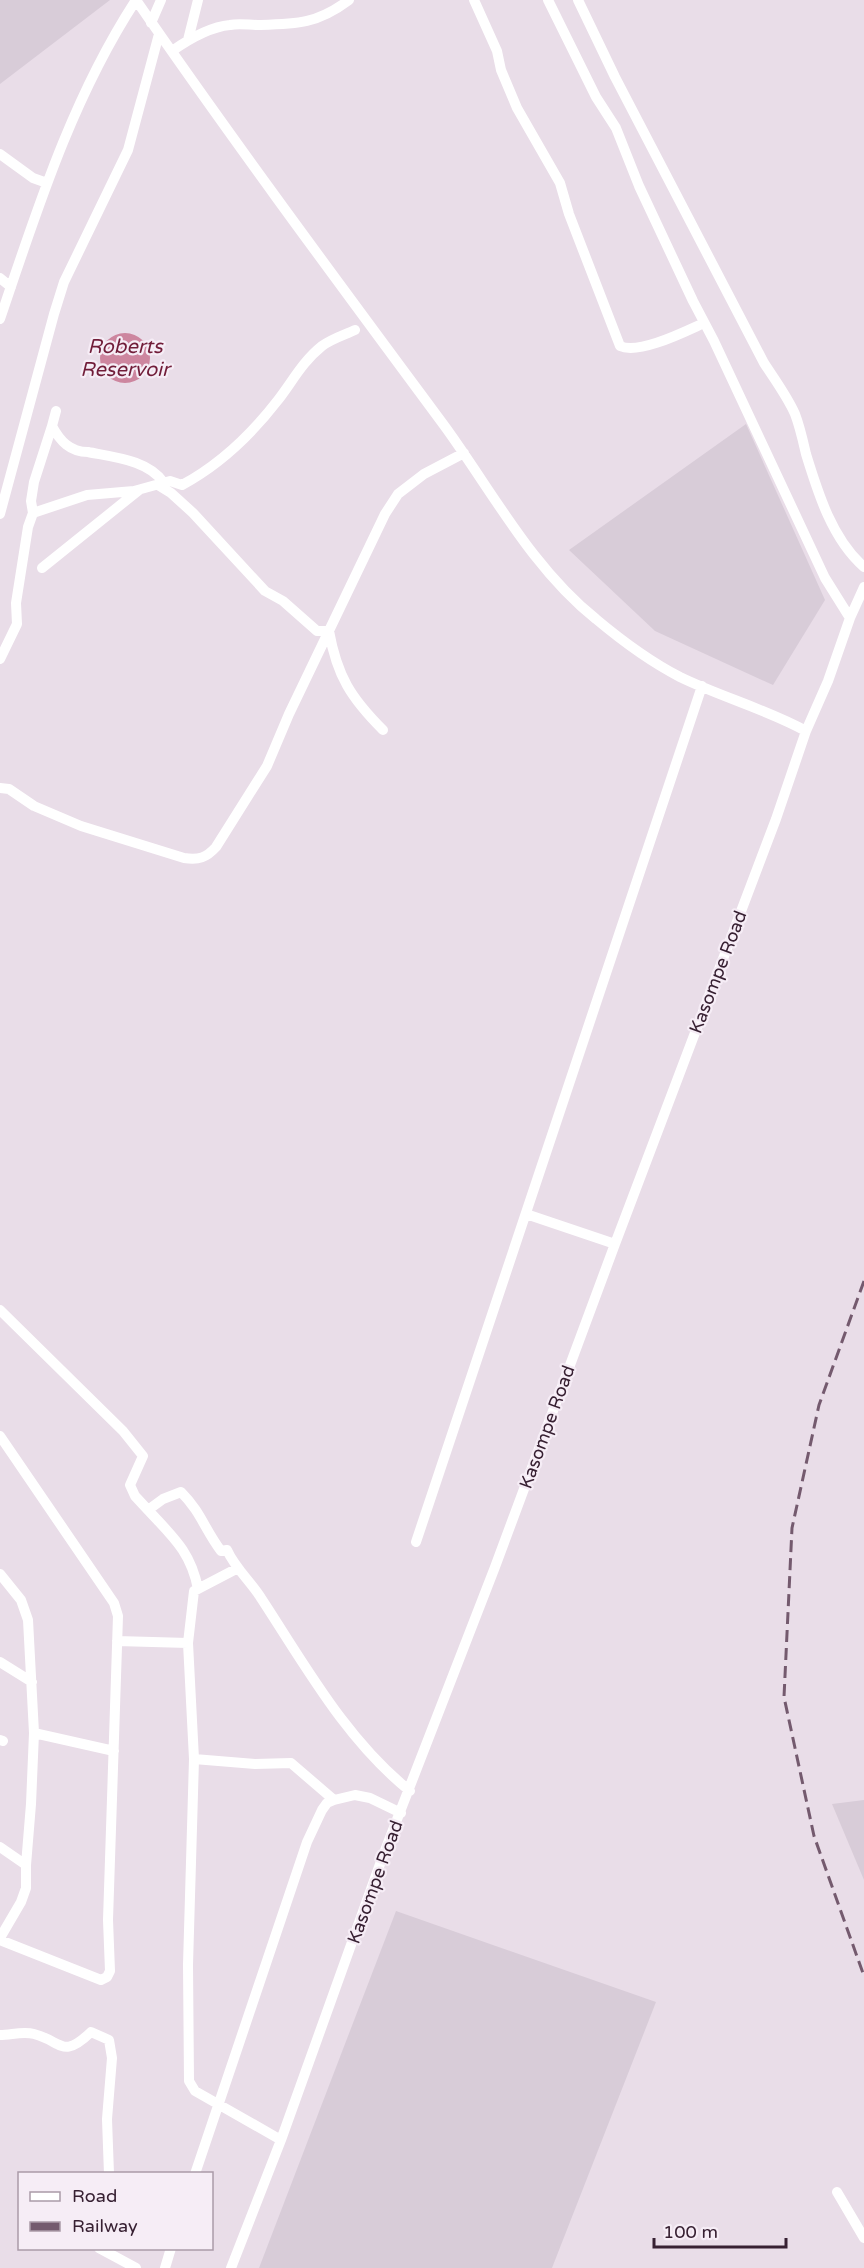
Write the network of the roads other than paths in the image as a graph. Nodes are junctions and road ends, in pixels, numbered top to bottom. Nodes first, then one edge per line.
1 (136, 0) edge
2 (161, 0) edge
3 (198, 0) edge
4 (349, 0) edge
5 (474, 0) edge
6 (548, 0) edge
7 (578, 0) edge
8 (151, 23) junction
9 (159, 34) junction
10 (188, 40) junction
11 (172, 51) junction
12 (0, 154) edge
13 (47, 183) junction
14 (0, 278) edge
15 (11, 287) junction
16 (0, 319) edge
17 (704, 322) junction
18 (355, 330) dead end
19 (56, 411) dead end
20 (51, 426) junction
21 (464, 453) junction
22 (161, 484) junction
23 (139, 490) junction
24 (33, 513) junction
25 (0, 514) edge
26 (864, 567) edge
27 (42, 568) dead end
28 (864, 587) edge
29 (850, 618) junction
30 (329, 631) junction
31 (0, 659) edge
32 (702, 686) junction
33 (383, 730) dead end
34 (806, 731) junction
35 (0, 788) edge
36 (526, 1214) junction
37 (615, 1244) junction
38 (0, 1310) edge
39 (0, 1436) edge
40 (148, 1510) junction
41 (416, 1542) dead end
42 (238, 1568) junction
43 (0, 1574) edge
44 (198, 1589) junction
45 (117, 1641) junction
46 (188, 1643) junction
47 (0, 1662) edge
48 (32, 1682) junction
49 (34, 1733) junction
50 (114, 1751) junction
51 (194, 1759) junction
52 (410, 1791) junction
53 (334, 1800) junction
54 (401, 1813) junction
55 (0, 1847) edge
56 (26, 1865) junction
57 (0, 1939) edge
58 (0, 2035) edge
59 (217, 2104) junction
60 (280, 2140) junction
61 (109, 2172) edge
62 (196, 2172) edge
63 (837, 2193) dead end
64 (864, 2238) edge
65 (103, 2250) edge
66 (170, 2250) edge
67 (136, 2268) edge
68 (165, 2268) edge
69 (231, 2268) edge

1 - 8 street
1 - 13 street
2 - 8 street
3 - 10 street
4 - 10 street
5 - 17 street
6 - 17 street
7 - 26 street
8 - 9 street
9 - 11 street
9 - 25 street
10 - 11 street
11 - 21 street
12 - 13 street
13 - 15 street
14 - 15 street
15 - 16 street
17 - 29 street
18 - 22 street
19 - 20 street
20 - 22 street
20 - 24 street
21 - 30 street
21 - 32 street
22 - 23 street
22 - 30 street
23 - 24 street
23 - 27 street
24 - 31 street
28 - 29 street, Kasompe Road
29 - 34 street, Kasompe Road
30 - 33 street
30 - 35 street
32 - 34 street
32 - 36 street
34 - 37 street, Kasompe Road
36 - 37 street
36 - 41 street
37 - 52 street, Kasompe Road
38 - 40 street
39 - 45 street
40 - 42 street
40 - 44 street
42 - 44 street
42 - 52 street
43 - 48 street
44 - 46 street
45 - 46 street
45 - 50 street
46 - 51 street
47 - 48 street
48 - 49 street
49 - 50 street
49 - 56 street
50 - 57 street
51 - 53 street
51 - 59 street
52 - 54 street, Kasompe Road
53 - 54 street
53 - 59 street
54 - 60 street, Kasompe Road
55 - 56 street
56 - 57 street
58 - 61 street
59 - 60 street
59 - 62 street
60 - 69 street, Kasompe Road
63 - 64 street
65 - 67 street
66 - 68 street

